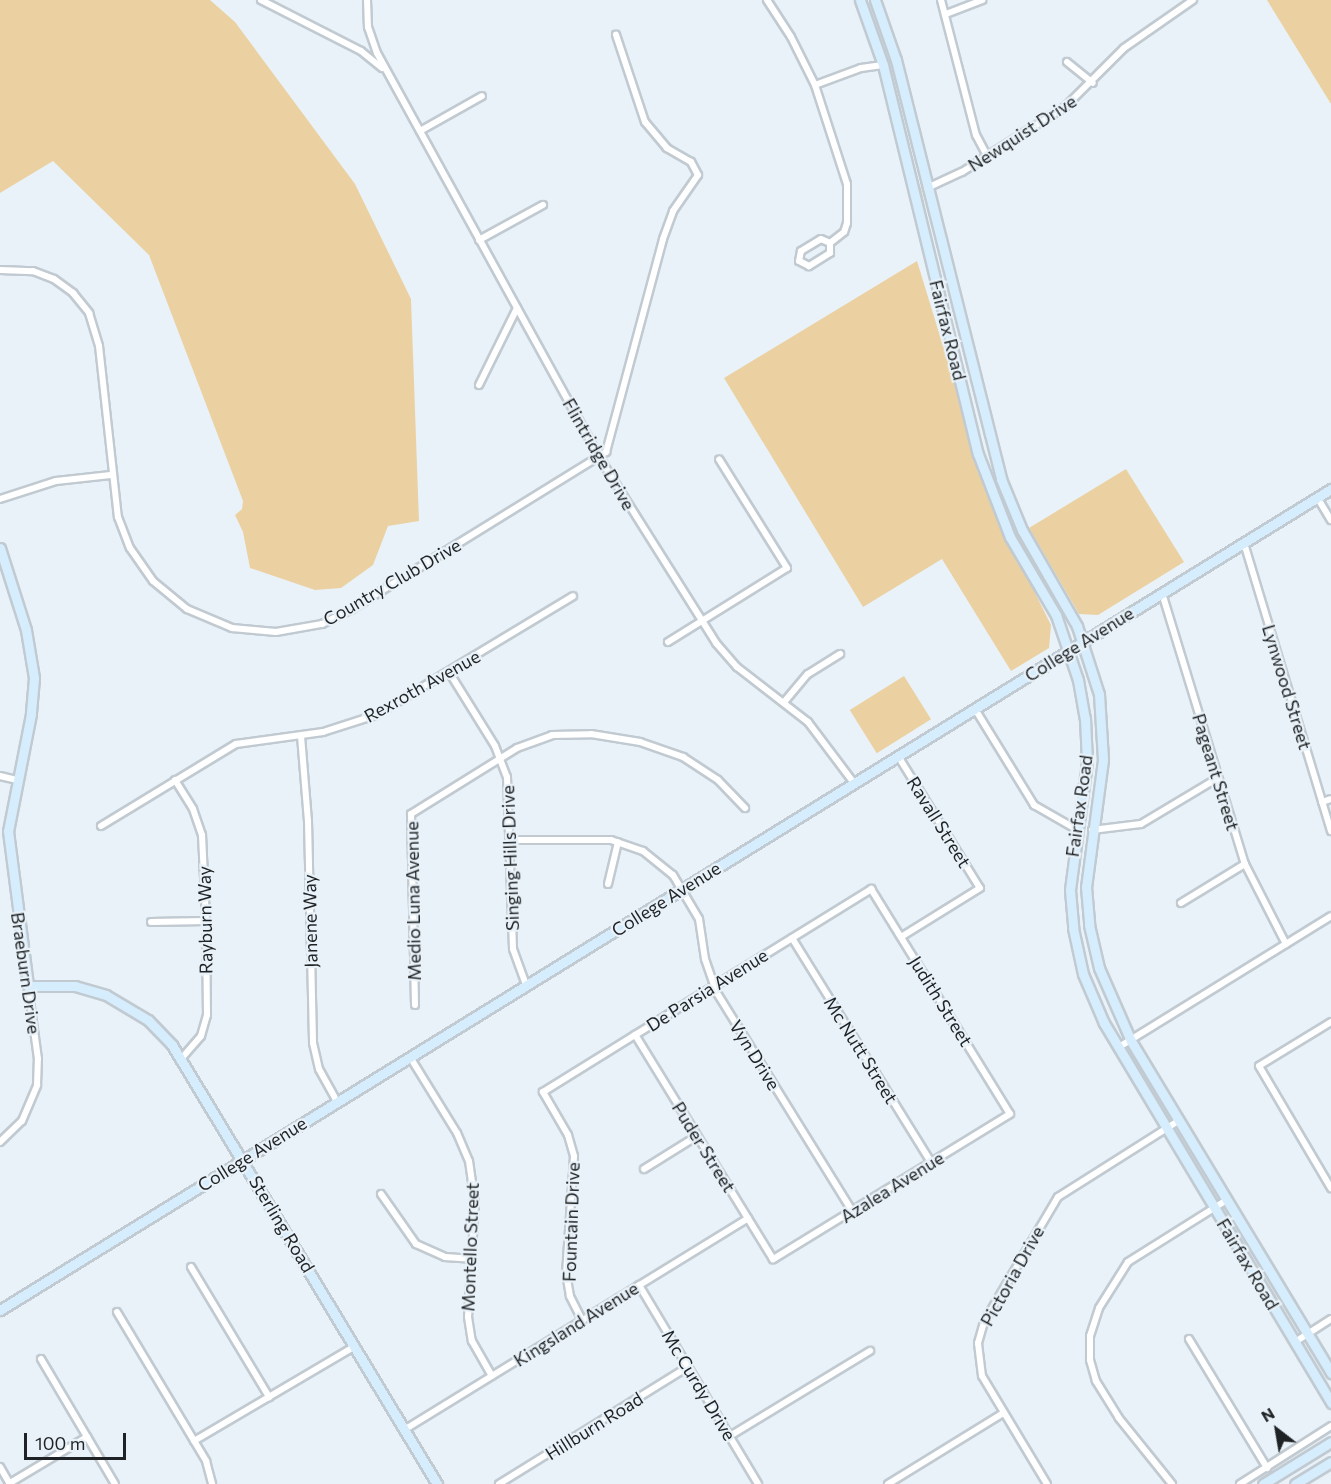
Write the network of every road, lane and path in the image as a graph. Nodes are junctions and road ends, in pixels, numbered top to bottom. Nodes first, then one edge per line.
1 (261, 0) edge
2 (367, 0) edge
3 (767, 0) edge
4 (860, 0) edge
5 (875, 0) edge
6 (941, 0) edge
7 (982, 0) edge
8 (1193, 0) edge
9 (946, 14) junction
10 (616, 35) dead end
11 (1067, 62) dead end
12 (883, 65) junction
13 (1093, 83) junction
14 (815, 85) junction
15 (394, 86) junction
16 (482, 96) dead end
17 (898, 126) junction
18 (420, 131) junction
19 (914, 133) junction
20 (987, 156) junction
21 (927, 188) junction
22 (543, 205) dead end
23 (920, 216) junction
24 (479, 240) junction
25 (830, 243) junction
26 (943, 255) junction
27 (0, 270) edge
28 (517, 308) junction
29 (479, 385) dead end
30 (599, 457) junction
31 (719, 459) dead end
32 (111, 475) junction
33 (1331, 489) edge
34 (1317, 497) junction
35 (0, 499) edge
36 (1331, 520) edge
37 (1244, 543) junction
38 (0, 548) edge
39 (1162, 593) junction
40 (573, 596) dead end
41 (701, 621) junction
42 (668, 642) dead end
43 (1084, 642) junction
44 (1069, 651) junction
45 (840, 654) dead end
46 (449, 672) junction
47 (785, 701) junction
48 (975, 709) junction
49 (301, 736) junction
50 (898, 756) junction
51 (501, 758) junction
52 (0, 776) edge
53 (1218, 778) junction
54 (16, 780) junction
55 (175, 780) junction
56 (854, 783) junction
57 (1331, 799) edge
58 (1322, 801) junction
59 (745, 808) dead end
60 (101, 826) dead end
61 (1076, 830) junction
62 (1092, 830) junction
63 (1331, 831) edge
64 (510, 840) junction
65 (618, 842) junction
66 (1245, 864) junction
67 (608, 884) dead end
68 (683, 888) junction
69 (871, 889) joint
70 (1181, 903) dead end
71 (1331, 916) edge
72 (206, 921) junction
73 (151, 922) dead end
74 (901, 937) junction
75 (792, 938) junction
76 (1286, 944) junction
77 (526, 985) junction
78 (28, 986) junction
79 (714, 986) junction
80 (415, 1005) dead end
81 (1331, 1022) edge
82 (635, 1035) junction
83 (1131, 1041) junction
84 (1119, 1047) junction
85 (410, 1057) junction
86 (182, 1058) junction
87 (543, 1092) joint
88 (337, 1102) junction
89 (1010, 1114) joint
90 (1180, 1120) junction
91 (1167, 1127) junction
92 (697, 1136) junction
93 (0, 1142) edge
94 (244, 1160) junction
95 (931, 1162) junction
96 (644, 1169) dead end
97 (1331, 1188) edge
98 (381, 1194) dead end
99 (1227, 1200) junction
100 (1214, 1207) junction
101 (852, 1211) junction
102 (748, 1218) junction
103 (471, 1259) junction
104 (773, 1259) joint
105 (191, 1266) dead end
106 (639, 1285) junction
107 (0, 1310) edge
108 (117, 1312) dead end
109 (1331, 1319) edge
110 (582, 1320) junction
111 (1307, 1333) junction
112 (1189, 1340) dead end
113 (1295, 1342) junction
114 (355, 1346) junction
115 (870, 1351) dead end
116 (41, 1359) dead end
117 (688, 1367) junction
118 (1331, 1373) edge
119 (492, 1376) junction
120 (269, 1397) junction
121 (1331, 1403) edge
122 (1002, 1414) junction
123 (1331, 1426) edge
124 (404, 1430) junction
125 (730, 1436) junction
126 (87, 1437) junction
127 (194, 1441) junction
128 (1331, 1442) edge
129 (1331, 1462) edge
130 (0, 1467) edge
131 (1267, 1468) junction
132 (1267, 1482) edge
133 (10, 1483) edge
134 (115, 1484) edge
135 (212, 1484) edge
136 (437, 1484) edge
137 (499, 1484) edge
138 (758, 1484) edge
139 (888, 1484) edge
140 (1047, 1484) edge
141 (1172, 1484) edge
142 (1240, 1484) edge
143 (1294, 1484) edge

1 - 15 street, Flintridge Drive
2 - 15 street, Flintridge Drive
3 - 14 street
4 - 12 main road, Fairfax Road
5 - 19 main road, Fairfax Road
6 - 9 street
7 - 9 street
8 - 13 street, Newquist Drive
9 - 20 street
10 - 30 street
11 - 13 street
12 - 14 street
12 - 17 main road, Fairfax Road
12 - 19 main road
13 - 20 street, Newquist Drive
14 - 25 street
15 - 18 street, Flintridge Drive
16 - 18 street
17 - 21 main road
17 - 23 main road, Fairfax Road
18 - 24 street, Flintridge Drive
19 - 21 main road, Fairfax Road
20 - 21 street, Newquist Drive
21 - 26 main road, Fairfax Road
22 - 24 street
23 - 26 main road
23 - 44 main road, Fairfax Road
24 - 28 street, Flintridge Drive
25 - 25 street
26 - 43 main road, Fairfax Road
27 - 32 street, Country Club Drive
28 - 29 street
28 - 30 street, Flintridge Drive
30 - 32 street, Country Club Drive
30 - 41 street, Flintridge Drive
31 - 41 street
32 - 35 street
33 - 34 main road, College Avenue
34 - 36 street
34 - 37 main road, College Avenue
37 - 39 main road, College Avenue
37 - 58 street, Lynwood Street
38 - 54 main road, Braeburn Drive
39 - 43 main road, College Avenue
39 - 53 street, Pageant Street
40 - 46 street, Rexroth Avenue
41 - 42 street
41 - 47 street, Flintridge Drive
43 - 44 main road, College Avenue
43 - 62 main road, Fairfax Road
44 - 48 main road, College Avenue
44 - 61 main road, Fairfax Road
45 - 47 street
46 - 49 street, Rexroth Avenue
46 - 51 street, Singing Hills Drive
47 - 56 street, Flintridge Drive
48 - 50 main road, College Avenue
48 - 61 street
49 - 55 street, Rexroth Avenue
49 - 88 street, Janene Way
50 - 56 main road, College Avenue
50 - 74 street, Ravall Street
51 - 59 street, Medio Luna Avenue
51 - 64 street, Singing Hills Drive
51 - 80 street, Medio Luna Avenue
52 - 54 street
53 - 62 street
53 - 66 street, Pageant Street
54 - 78 main road, Braeburn Drive
55 - 60 street, Rexroth Avenue
55 - 72 street, Rayburn Way
56 - 68 main road, College Avenue
57 - 58 street
58 - 63 street, Lynwood Street
61 - 84 main road, Fairfax Road
62 - 83 main road, Fairfax Road
64 - 65 street
64 - 77 street, Singing Hills Drive
65 - 67 street
65 - 68 street, Vyn Drive
66 - 70 street
66 - 76 street, Pageant Street
68 - 77 main road, College Avenue
68 - 79 street, Vyn Drive
69 - 74 street, Judith Street
69 - 75 street, De Parsia Avenue
71 - 76 street
72 - 73 street
72 - 86 street, Rayburn Way
74 - 89 street, Judith Street
75 - 79 street, De Parsia Avenue
75 - 95 street, Mc Nutt Street
76 - 83 street
77 - 85 main road, College Avenue
78 - 86 main road, Sterling Road
78 - 93 street, Braeburn Drive
79 - 82 street, De Parsia Avenue
79 - 101 street, Vyn Drive
81 - 97 street
82 - 87 street, De Parsia Avenue
82 - 92 street, Puder Street
83 - 84 street
83 - 90 main road, Fairfax Road
84 - 91 main road, Fairfax Road
85 - 88 main road, College Avenue
85 - 103 street, Montello Street
86 - 94 main road, Sterling Road
87 - 110 street, Fountain Drive
88 - 94 main road, College Avenue
89 - 95 street, Azalea Avenue
90 - 91 street, Pictoria Drive
90 - 99 main road, Fairfax Road
91 - 100 main road, Fairfax Road
91 - 122 street, Pictoria Drive
92 - 96 street
92 - 102 street, Puder Street
94 - 107 main road, College Avenue
94 - 114 main road, Sterling Road
95 - 101 street, Azalea Avenue
98 - 103 street
99 - 100 street
99 - 111 main road, Fairfax Road
100 - 113 main road, Fairfax Road
100 - 141 street
101 - 104 street, Azalea Avenue
102 - 104 street, Puder Street
102 - 106 street, Kingsland Avenue
103 - 119 street, Montello Street
105 - 120 street
106 - 110 street, Kingsland Avenue
106 - 117 street, Mc Curdy Drive
108 - 127 street
109 - 111 street
110 - 119 street, Kingsland Avenue
111 - 113 street
111 - 118 main road, Fairfax Road
112 - 131 street
113 - 121 main road, Fairfax Road
114 - 120 street
114 - 124 main road, Sterling Road
115 - 125 street
116 - 126 street
117 - 125 street, Mc Curdy Drive
117 - 137 street, Hillburn Road
119 - 124 street, Kingsland Avenue
120 - 127 street
122 - 139 street
122 - 140 street, Pictoria Drive
123 - 131 street
124 - 136 main road, Sterling Road
125 - 138 street, Mc Curdy Drive
126 - 133 street
126 - 134 street
127 - 135 street
128 - 132 main road
129 - 143 main road
130 - 133 street
131 - 142 street

